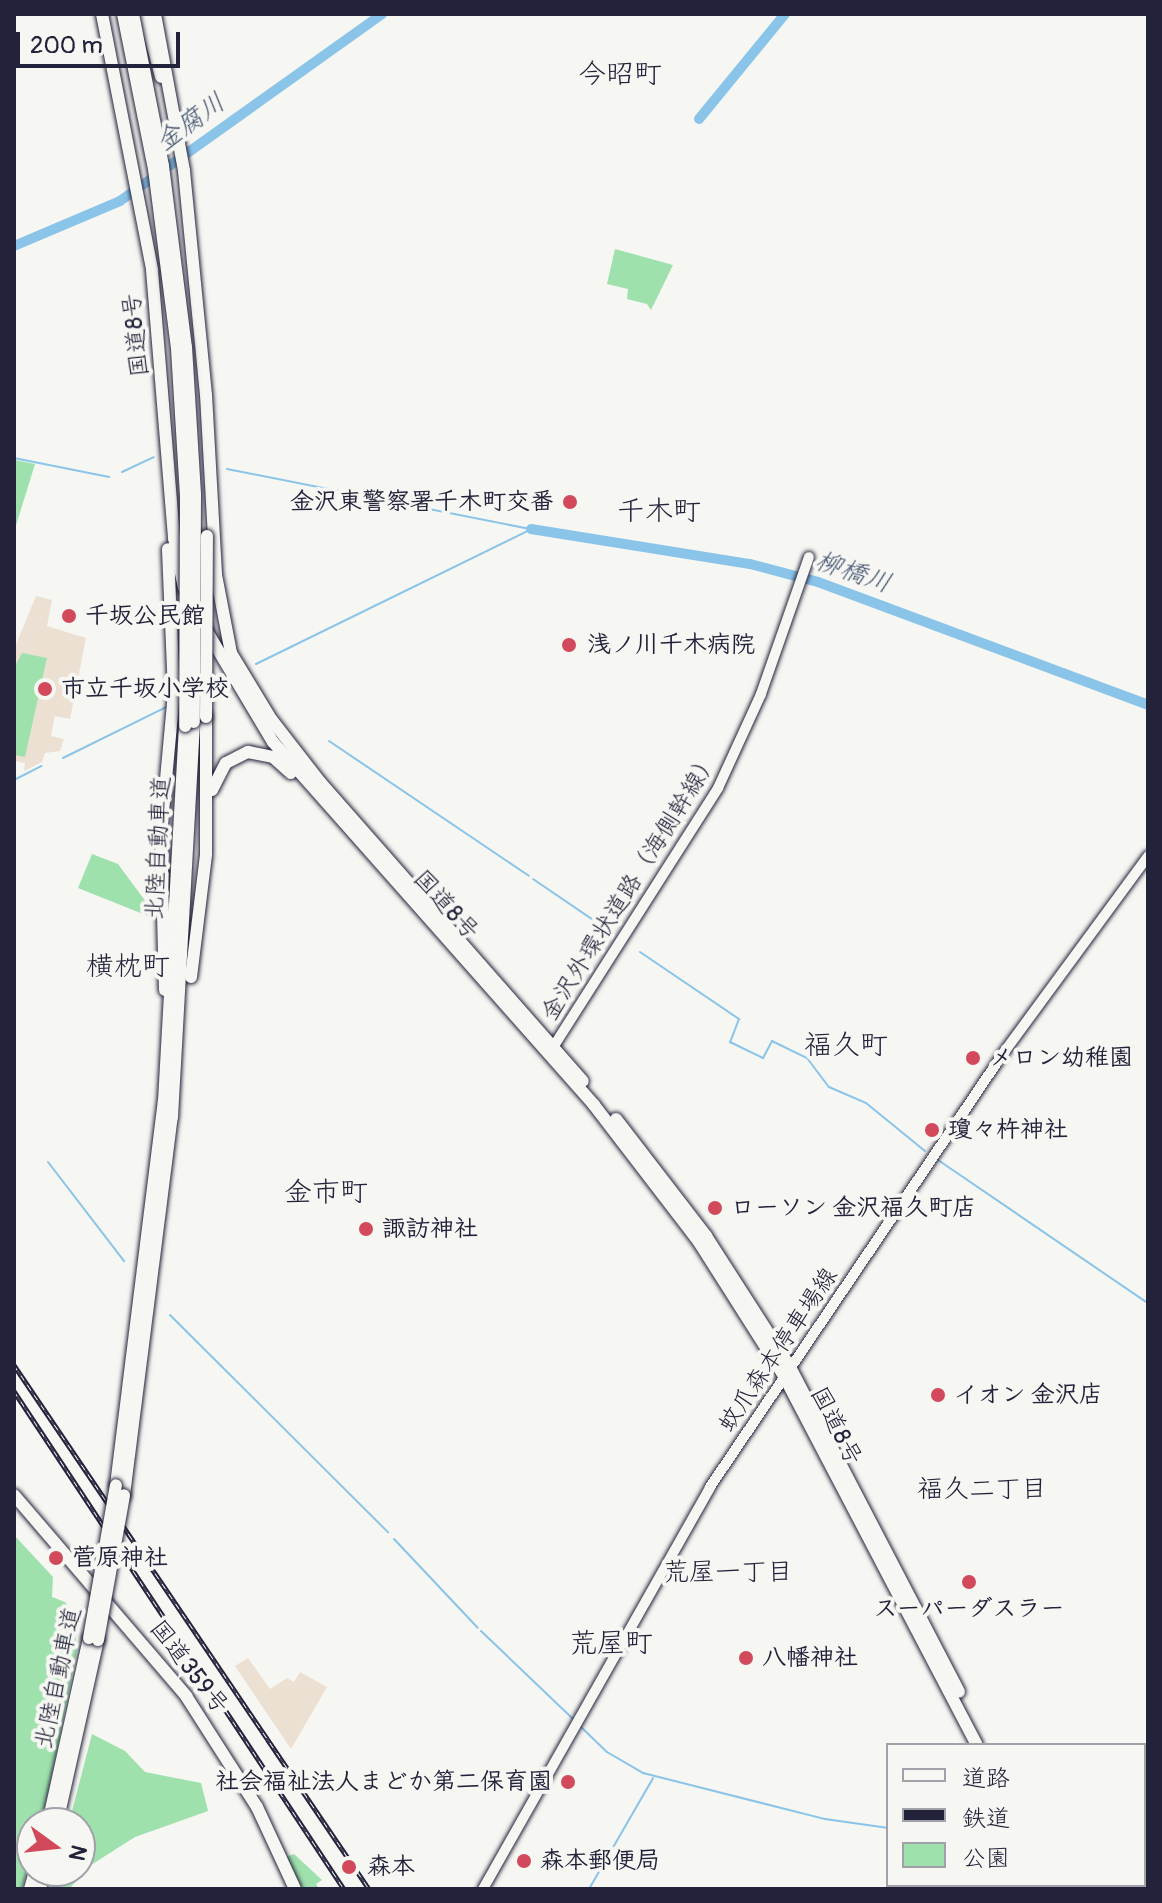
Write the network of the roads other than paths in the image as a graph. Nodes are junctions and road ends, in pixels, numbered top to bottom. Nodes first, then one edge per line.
1 (102, 14) edge
2 (111, 14) edge
3 (123, 14) edge
4 (133, 14) edge
5 (144, 14) edge
6 (155, 14) edge
7 (175, 110) junction
8 (130, 161) junction
9 (206, 395) junction
10 (169, 478) junction
11 (809, 557) dead end
12 (190, 724) junction
13 (329, 807) junction
14 (208, 812) junction
15 (1148, 856) edge
16 (552, 1050) junction
17 (164, 1101) junction
18 (167, 1169) junction
19 (787, 1372) junction
20 (770, 1397) junction
21 (798, 1401) junction
22 (120, 1490) junction
23 (14, 1495) edge
24 (94, 1639) junction
25 (976, 1743) edge
26 (984, 1743) edge
27 (52, 1807) edge
28 (60, 1807) edge
29 (295, 1889) edge
30 (483, 1889) edge

1 - 8 highway, 国道8号
2 - 8 highway
3 - 12 highway, 北陸自動車道, bridge
4 - 12 highway, 北陸自動車道, bridge
5 - 7 highway
6 - 7 highway, 国道8号
7 - 9 highway, 国道8号
8 - 10 highway, 国道8号
9 - 12 highway, bridge
9 - 16 highway, 国道8号
10 - 12 highway
10 - 13 highway, 国道8号
11 - 16 main road, 金沢外環状道路（海側幹線）
12 - 14 highway
12 - 17 highway, 北陸自動車道
12 - 17 highway
12 - 18 highway, 北陸自動車道
13 - 14 highway
13 - 16 highway, 国道8号
14 - 18 highway
15 - 19 main road, 蚊爪森本停車場線
16 - 19 highway, 国道8号
17 - 22 highway, 北陸自動車道
18 - 22 highway, 北陸自動車道
19 - 20 main road, 蚊爪森本停車場線
19 - 21 highway, 国道8号
19 - 26 highway, 国道8号
20 - 21 main road
20 - 30 main road, 蚊爪森本停車場線
21 - 25 highway, 国道8号
22 - 24 highway, 北陸自動車道, bridge
23 - 29 highway, 国道359号
24 - 27 highway, 北陸自動車道
24 - 28 highway, 北陸自動車道

